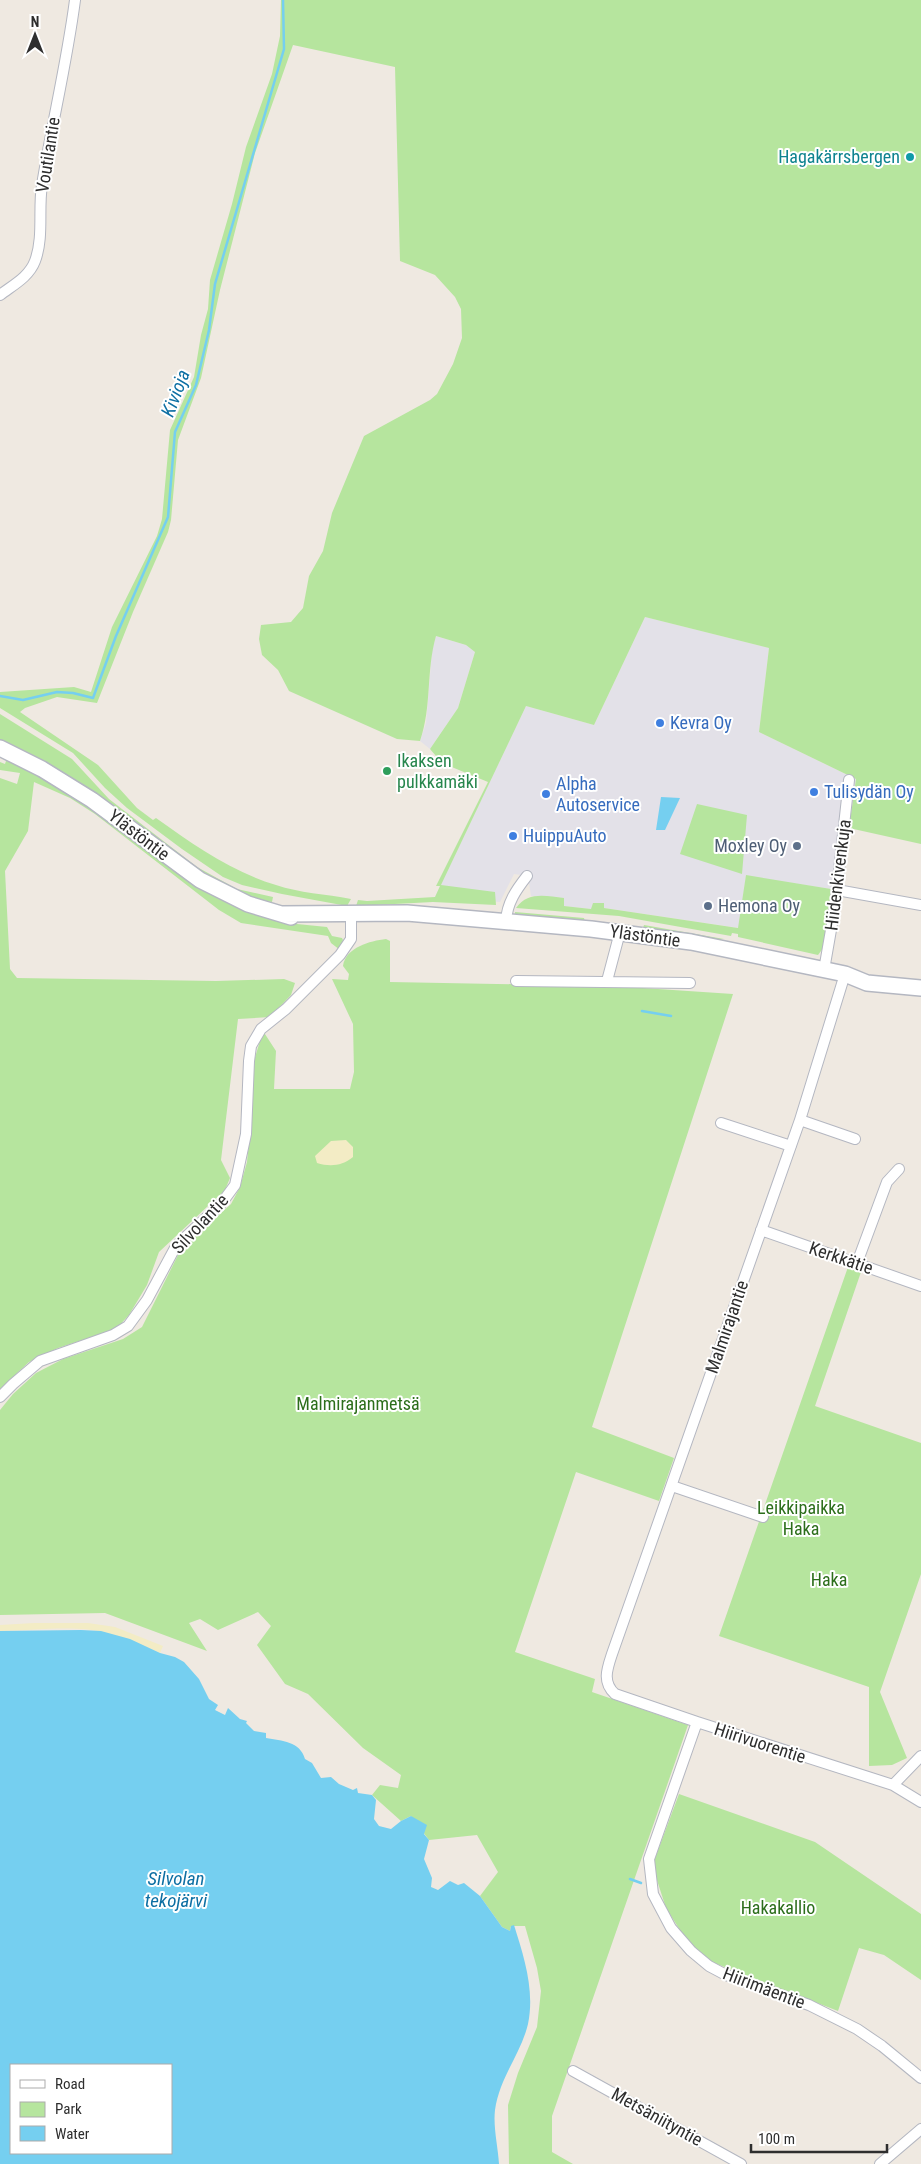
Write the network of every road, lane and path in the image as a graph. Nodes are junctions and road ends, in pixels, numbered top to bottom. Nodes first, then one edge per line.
1 (75, 0) edge
2 (0, 295) edge
3 (0, 748) edge
4 (848, 780) dead end
5 (526, 876) dead end
6 (837, 890) junction
7 (921, 905) edge
8 (352, 920) junction
9 (506, 921) junction
10 (620, 932) junction
11 (824, 970) junction
12 (845, 974) junction
13 (516, 981) dead end
14 (607, 981) junction
15 (690, 982) dead end
16 (921, 987) edge
17 (800, 1120) junction
18 (721, 1123) dead end
19 (855, 1139) dead end
20 (790, 1146) junction
21 (899, 1169) dead end
22 (761, 1230) junction
23 (857, 1264) junction
24 (921, 1286) edge
25 (0, 1396) edge
26 (672, 1486) junction
27 (762, 1517) dead end
28 (606, 1678) joint
29 (697, 1722) junction
30 (921, 1756) edge
31 (893, 1785) junction
32 (921, 1802) edge
33 (573, 2071) dead end
34 (921, 2078) edge
35 (921, 2129) edge
36 (741, 2164) edge
37 (880, 2164) edge

1 - 2 street, Voutilantie
3 - 8 main road, Ylästöntie
4 - 6 street, Hiidenkivenkuja
5 - 9 street
6 - 7 street
6 - 11 street, Hiidenkivenkuja
8 - 9 main road, Ylästöntie
8 - 25 street, Silvolantie
9 - 10 main road, Ylästöntie
10 - 11 main road, Ylästöntie
10 - 14 street
11 - 12 main road, Ylästöntie
12 - 16 main road, Ylästöntie
12 - 17 street, Malmirajantie
13 - 14 street
14 - 15 street
17 - 19 street
17 - 20 street, Malmirajantie
18 - 20 street
20 - 22 street, Malmirajantie
21 - 23 street
22 - 23 street, Kerkkätie
22 - 26 street, Malmirajantie
23 - 24 street, Kerkkätie
26 - 27 street
26 - 28 street, Malmirajantie
28 - 29 street, Hiirivuorentie
29 - 31 street, Hiirivuorentie
29 - 34 street, Hiirimäentie
30 - 31 street
31 - 32 street, Hiirivuorentie
33 - 36 street, Metsäniityntie
35 - 37 street

